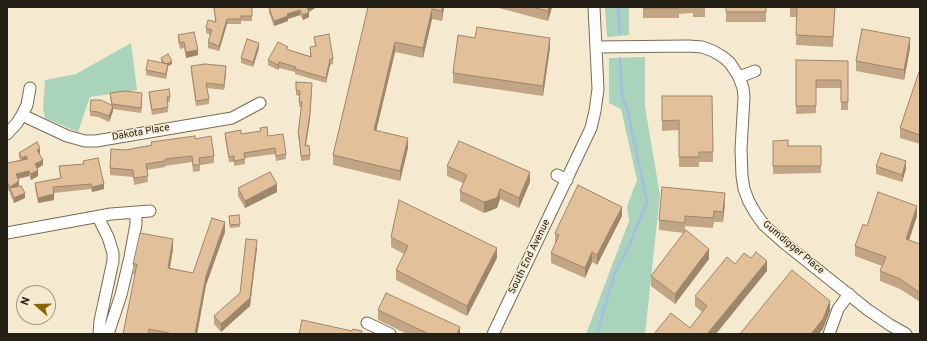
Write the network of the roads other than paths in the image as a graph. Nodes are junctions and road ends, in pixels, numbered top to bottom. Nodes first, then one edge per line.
1 (594, 7) edge
2 (596, 47) junction
3 (754, 71) dead end
4 (739, 77) junction
5 (30, 88) dead end
6 (260, 104) dead end
7 (22, 115) junction
8 (7, 134) edge
9 (150, 211) dead end
10 (134, 213) junction
11 (98, 217) junction
12 (7, 233) edge
13 (849, 294) junction
14 (367, 323) dead end
15 (99, 334) edge
16 (108, 334) edge
17 (390, 334) edge
18 (493, 334) edge
19 (829, 334) edge
20 (906, 334) edge

1 - 2 street, South End Avenue
2 - 4 street, Gumdigger Place
2 - 18 street, South End Avenue
3 - 4 street
4 - 13 street, Gumdigger Place
5 - 7 street
6 - 7 street, Dakota Place
7 - 8 street
9 - 10 street
10 - 11 street
10 - 16 street
11 - 12 street
11 - 15 street
13 - 19 street
13 - 20 street, Gumdigger Place
14 - 17 street

